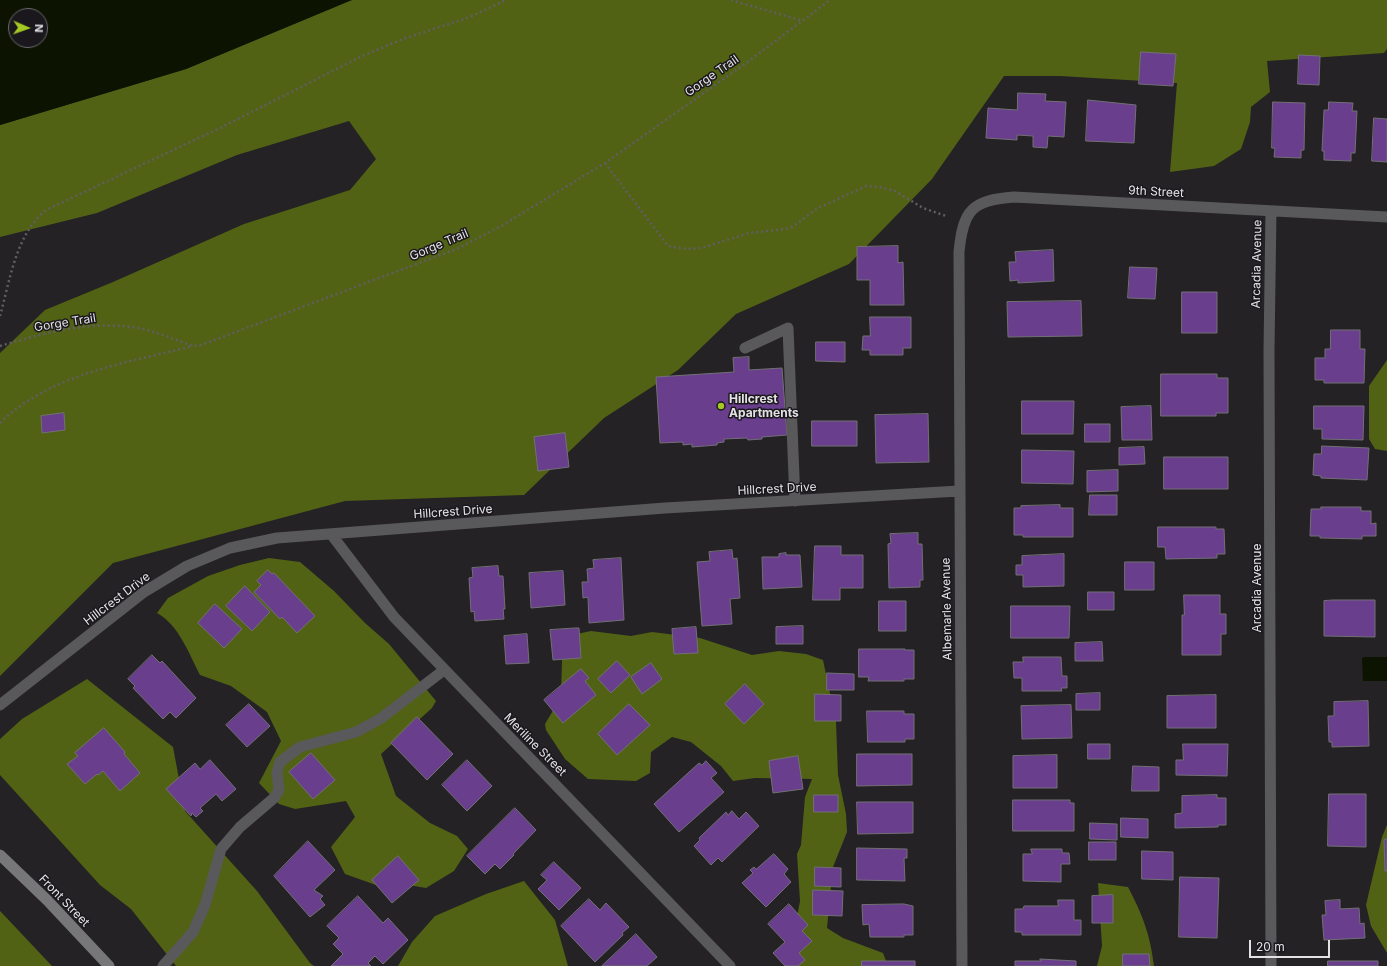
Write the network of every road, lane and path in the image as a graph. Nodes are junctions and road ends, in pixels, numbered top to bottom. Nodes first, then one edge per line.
1 (506, 0) edge
2 (732, 0) edge
3 (830, 0) edge
4 (803, 21) junction
5 (605, 163) junction
6 (1271, 211) junction
7 (1387, 217) edge
8 (964, 221) junction
9 (959, 252) joint
10 (0, 316) edge
11 (0, 346) edge
12 (193, 346) junction
13 (745, 348) dead end
14 (0, 423) edge
15 (959, 491) junction
16 (795, 501) junction
17 (332, 534) junction
18 (444, 670) junction
19 (0, 705) edge
20 (0, 855) edge
21 (109, 966) edge
22 (163, 966) edge
23 (730, 966) edge
24 (962, 966) edge
25 (1271, 966) edge

1 - 10 path
2 - 4 path
3 - 4 path, Gorge Trail
4 - 5 path, Gorge Trail
5 - 8 path
5 - 12 path, Gorge Trail
6 - 7 street, 9th Street
6 - 8 street, 9th Street
6 - 25 street, Arcadia Avenue
8 - 9 street, 9th Street
9 - 15 street, Albemarle Avenue
11 - 12 path, Gorge Trail
12 - 14 path
13 - 16 street
15 - 16 street, Hillcrest Drive
15 - 24 street, Albemarle Avenue
16 - 17 street, Hillcrest Drive
17 - 18 street, Meriline Street
17 - 19 street, Hillcrest Drive
18 - 22 street
18 - 23 street, Meriline Street
20 - 21 main road, Front Street

